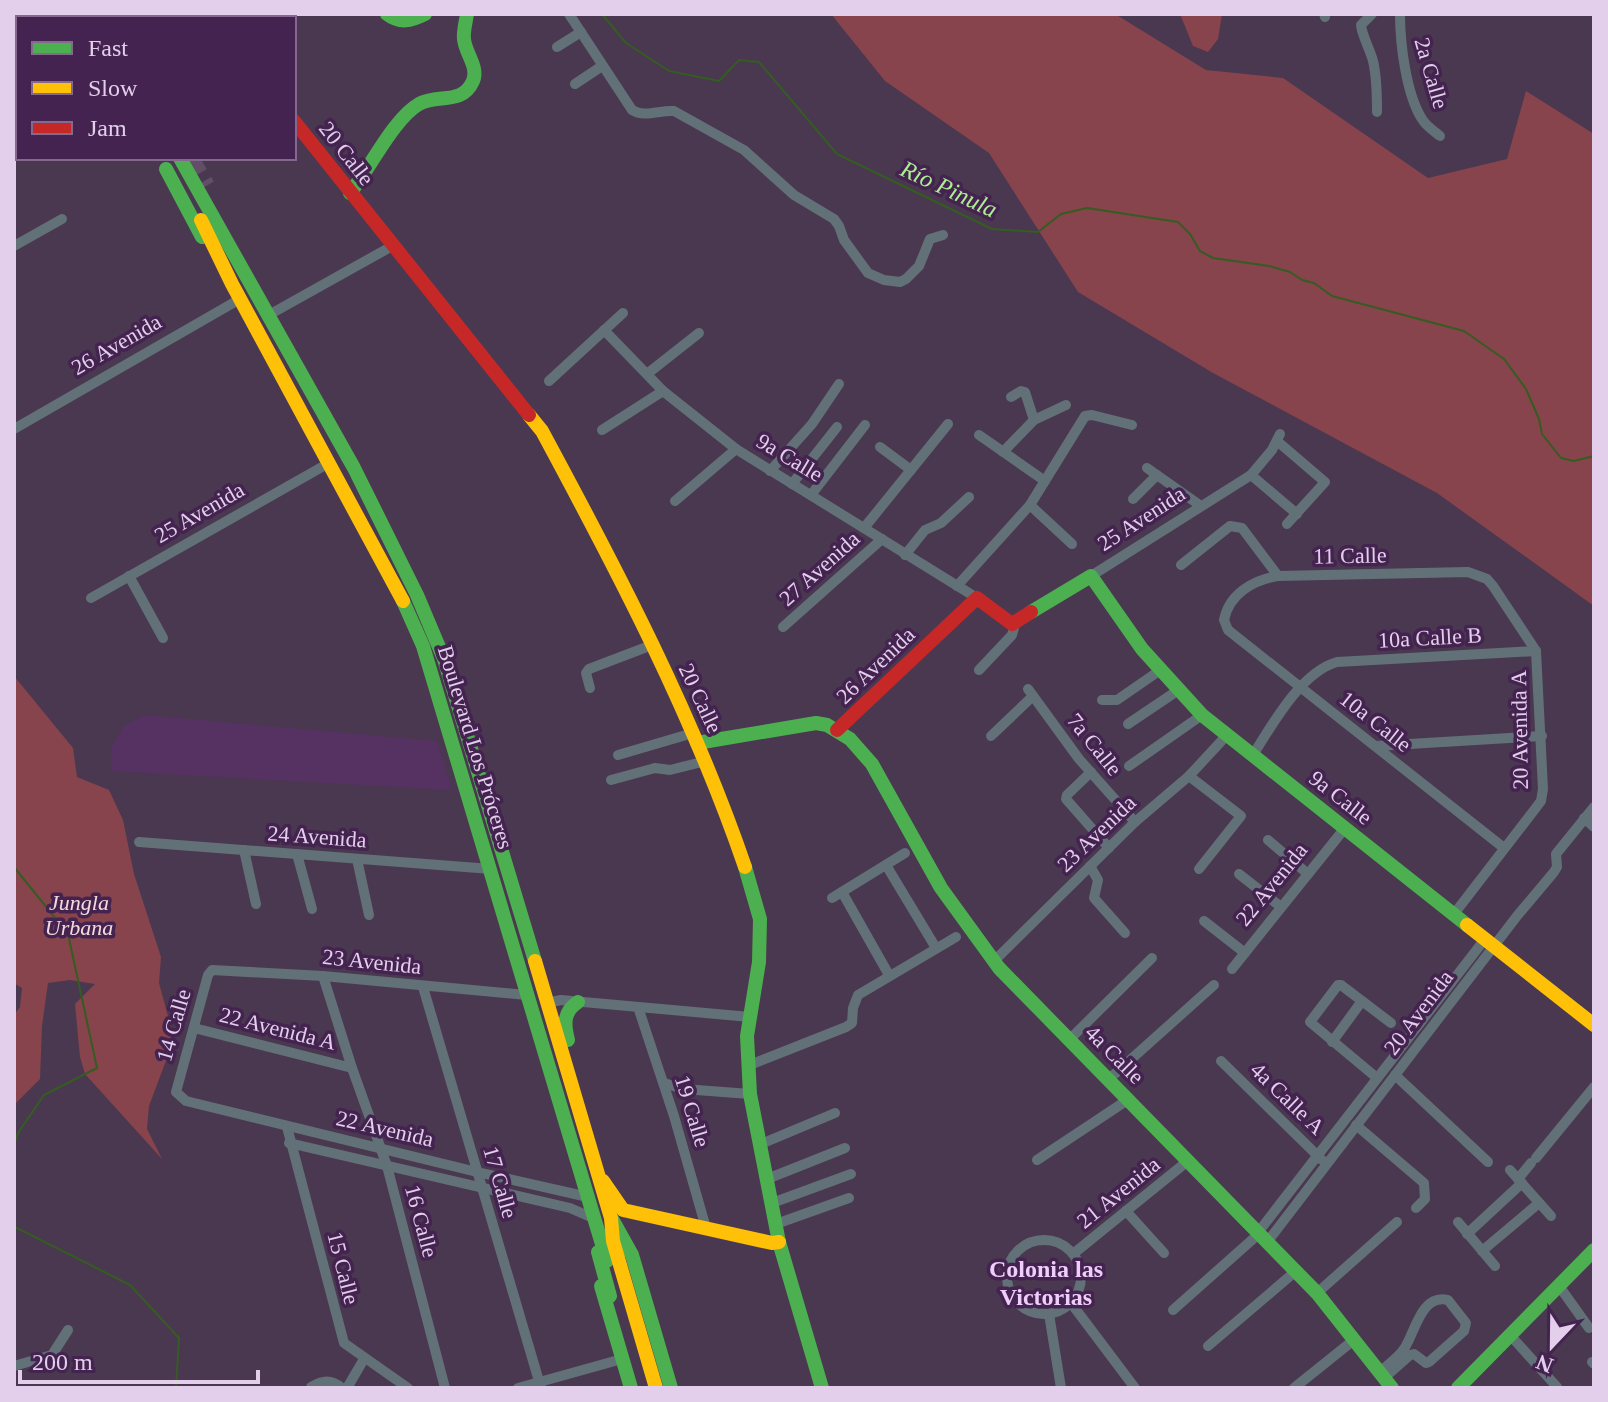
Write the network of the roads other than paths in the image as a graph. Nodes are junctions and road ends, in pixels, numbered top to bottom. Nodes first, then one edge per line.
1 (387, 14) edge
2 (425, 14) edge
3 (467, 14) edge
4 (569, 14) edge
5 (1400, 14) edge
6 (1368, 18) edge
7 (581, 32) junction
8 (557, 47) dead end
9 (602, 66) junction
10 (575, 84) dead end
11 (1377, 112) dead end
12 (296, 124) edge
13 (1440, 136) dead end
14 (181, 160) edge
15 (167, 164) edge
16 (206, 186) tunnel mouth
17 (350, 193) junction
18 (62, 219) dead end
19 (213, 219) junction
20 (943, 235) dead end
21 (394, 245) junction
22 (14, 246) edge
23 (240, 299) junction
24 (623, 313) dead end
25 (267, 316) junction
26 (604, 330) junction
27 (699, 333) dead end
28 (647, 374) junction
29 (549, 381) dead end
30 (839, 384) dead end
31 (663, 391) junction
32 (1011, 397) dead end
33 (1066, 405) dead end
34 (1034, 420) junction
35 (948, 424) dead end
36 (865, 425) dead end
37 (1132, 425) dead end
38 (837, 427) dead end
39 (14, 429) edge
40 (602, 430) dead end
41 (979, 435) dead end
42 (880, 447) dead end
43 (736, 449) junction
44 (1003, 452) junction
45 (329, 463) junction
46 (1147, 468) dead end
47 (911, 470) junction
48 (770, 471) junction
49 (1157, 475) junction
50 (1251, 475) junction
51 (1045, 481) junction
52 (792, 484) junction
53 (811, 495) junction
54 (969, 497) dead end
55 (1133, 499) dead end
56 (675, 501) dead end
57 (1030, 505) junction
58 (1201, 506) junction
59 (1297, 514) junction
60 (1287, 524) dead end
61 (864, 528) junction
62 (882, 539) junction
63 (1072, 544) dead end
64 (905, 555) junction
65 (1181, 565) dead end
66 (129, 576) junction
67 (1091, 576) junction
68 (1278, 576) junction
69 (1487, 579) joint
70 (957, 586) junction
71 (91, 598) dead end
72 (977, 598) junction
73 (1014, 623) junction
74 (783, 627) dead end
75 (163, 638) dead end
76 (652, 645) junction
77 (1536, 651) junction
78 (979, 670) dead end
79 (1159, 671) junction
80 (590, 688) dead end
81 (1301, 688) junction
82 (1177, 691) junction
83 (1102, 700) dead end
84 (1202, 715) junction
85 (1128, 724) dead end
86 (837, 730) junction
87 (1227, 735) junction
88 (991, 736) dead end
89 (1542, 736) junction
90 (695, 738) junction
91 (1376, 746) junction
92 (618, 755) dead end
93 (1253, 755) junction
94 (706, 761) junction
95 (1129, 766) dead end
96 (1091, 772) junction
97 (1189, 776) junction
98 (611, 780) dead end
99 (1594, 807) edge
100 (1584, 818) junction
101 (1135, 822) junction
102 (1594, 827) edge
103 (1345, 828) junction
104 (1268, 840) dead end
105 (139, 842) dead end
106 (1109, 848) junction
107 (1504, 848) junction
108 (244, 850) junction
109 (905, 853) dead end
110 (297, 854) junction
111 (357, 859) junction
112 (886, 865) junction
113 (1090, 866) junction
114 (491, 869) junction
115 (1199, 869) dead end
116 (1239, 874) dead end
117 (1308, 874) junction
118 (256, 904) dead end
119 (1281, 907) junction
120 (312, 909) dead end
121 (1454, 914) junction
122 (369, 915) dead end
123 (1204, 921) dead end
124 (1125, 933) dead end
125 (956, 937) dead end
126 (1490, 942) junction
127 (936, 948) junction
128 (1245, 953) junction
129 (1152, 958) dead end
130 (994, 961) junction
131 (1232, 969) dead end
132 (212, 970) joint
133 (889, 975) junction
134 (323, 976) junction
135 (1214, 985) dead end
136 (423, 987) junction
137 (527, 995) junction
138 (1362, 1001) junction
139 (578, 1002) junction
140 (546, 1003) junction
141 (638, 1007) junction
142 (750, 1017) junction
143 (1391, 1023) dead end
144 (1594, 1025) edge
145 (194, 1028) junction
146 (1070, 1039) junction
147 (1332, 1042) junction
148 (1221, 1061) dead end
149 (747, 1066) junction
150 (352, 1068) junction
151 (1395, 1075) junction
152 (1377, 1078) junction
153 (1109, 1079) junction
154 (664, 1083) junction
155 (1594, 1087) edge
156 (683, 1089) junction
157 (176, 1092) joint
158 (750, 1094) junction
159 (1129, 1099) junction
160 (835, 1113) dead end
161 (674, 1116) junction
162 (1356, 1125) junction
163 (287, 1127) junction
164 (289, 1143) junction
165 (590, 1143) junction
166 (761, 1144) junction
167 (845, 1148) dead end
168 (382, 1149) junction
169 (1317, 1155) junction
170 (1037, 1160) dead end
171 (1189, 1160) junction
172 (1488, 1162) dead end
173 (1327, 1164) junction
174 (387, 1166) junction
175 (477, 1172) junction
176 (851, 1174) dead end
177 (599, 1177) junction
178 (1517, 1177) junction
179 (767, 1179) junction
180 (482, 1189) junction
181 (588, 1197) junction
182 (849, 1198) dead end
183 (772, 1203) junction
184 (1539, 1203) junction
185 (1416, 1208) dead end
186 (1126, 1211) junction
187 (1551, 1216) dead end
188 (611, 1218) junction
189 (595, 1222) junction
190 (1397, 1222) dead end
191 (1458, 1222) dead end
192 (776, 1224) junction
193 (706, 1228) junction
194 (1467, 1234) junction
195 (1263, 1235) junction
196 (596, 1242) junction
197 (779, 1242) junction
198 (1594, 1250) edge
199 (1482, 1251) junction
200 (1164, 1253) dead end
201 (1073, 1254) junction
202 (1495, 1266) dead end
203 (1296, 1271) junction
204 (1559, 1286) junction
205 (1317, 1293) junction
206 (610, 1296) dead end
207 (1071, 1303) junction
208 (642, 1309) dead end
209 (1173, 1310) dead end
210 (1049, 1314) junction
211 (1589, 1328) dead end
212 (68, 1330) dead end
213 (1510, 1335) junction
214 (1355, 1339) junction
215 (1208, 1346) dead end
216 (364, 1359) junction
217 (622, 1359) junction
218 (14, 1366) edge
219 (1385, 1379) edge
220 (1132, 1383) edge
221 (540, 1385) edge
222 (311, 1387) edge
223 (1557, 1387) edge
224 (344, 1388) edge
225 (408, 1388) edge
226 (445, 1388) edge
227 (518, 1388) edge
228 (631, 1388) edge
229 (646, 1388) edge
230 (656, 1388) edge
231 (671, 1388) edge
232 (821, 1388) edge
233 (1061, 1388) edge
234 (1119, 1388) edge
235 (1294, 1388) edge
236 (1458, 1388) edge

1 - 2 main road
3 - 17 main road
4 - 7 street
5 - 13 street, 2a Calle
6 - 11 street
7 - 8 street
7 - 9 street
9 - 10 street
9 - 20 street
12 - 17 main road, 20 Calle
14 - 19 main road, Boulevard Los Próceres
15 - 23 main road, Boulevard Los Próceres
16 - 19 main road
17 - 21 main road, 20 Calle
18 - 22 street
19 - 25 main road, Boulevard Los Próceres
21 - 25 street
21 - 76 main road, 20 Calle
23 - 39 street, 26 Avenida
23 - 45 main road, Boulevard Los Próceres
24 - 26 street
25 - 140 main road, Boulevard Los Próceres
26 - 28 street, 9a Calle
26 - 29 street
27 - 28 street
28 - 31 street, 9a Calle
30 - 48 street
31 - 40 street
31 - 43 street, 9a Calle
32 - 34 street
33 - 34 street
34 - 44 street
35 - 47 street
36 - 53 street
37 - 51 street
38 - 52 street
41 - 44 street
42 - 47 street
43 - 48 street, 9a Calle
43 - 56 street
44 - 51 street
45 - 66 street, 25 Avenida
45 - 114 main road, Boulevard Los Próceres
46 - 49 street
47 - 61 street
48 - 52 street, 9a Calle
49 - 55 street
49 - 58 street
50 - 58 street, 25 Avenida
50 - 59 street
50 - 59 street, 25 Avenida
51 - 57 street
52 - 53 street, 9a Calle
53 - 61 street, 9a Calle
54 - 64 street
57 - 63 street
57 - 70 street
58 - 67 street, 25 Avenida
59 - 60 street
61 - 62 street, 9a Calle
62 - 64 street, 9a Calle
62 - 74 street, 27 Avenida
64 - 70 street, 9a Calle
65 - 68 street
66 - 71 street, 25 Avenida
66 - 75 street
67 - 73 main road, 25 Avenida
67 - 79 main road, 9a Calle
68 - 69 street, 11 Calle
68 - 81 street, 10a Calle
69 - 77 street, 20 Avenida A
70 - 72 street, 9a Calle
72 - 73 main road, 9a Calle
72 - 86 main road, 26 Avenida
73 - 78 street
76 - 80 street
76 - 90 main road, 20 Calle
77 - 81 street, 10a Calle B
77 - 89 street, 20 Avenida A
79 - 82 main road, 9a Calle
79 - 83 street
81 - 91 street, 10a Calle
81 - 93 street
82 - 84 main road, 9a Calle
82 - 85 street
84 - 87 main road, 9a Calle
84 - 95 street
86 - 90 main road, 26 Avenida
86 - 130 main road, 4a Calle
87 - 93 main road, 9a Calle
87 - 97 street, 23 Avenida
88 - 96 street, 7a Calle
89 - 91 street
89 - 107 street, 20 Avenida A
90 - 92 street
90 - 94 main road, 20 Calle
91 - 107 street, 10a Calle
93 - 103 main road, 9a Calle
94 - 98 street
94 - 142 main road, 20 Calle
96 - 101 street, 7a Calle
96 - 106 street
97 - 101 street, 23 Avenida
97 - 115 street
99 - 100 street, 20 Avenida
100 - 102 street
100 - 126 street, 20 Avenida
101 - 106 street, 23 Avenida
103 - 117 street, 22 Avenida
103 - 121 main road, 9a Calle
104 - 117 street
105 - 108 street, 24 Avenida
106 - 113 street, 23 Avenida
107 - 121 street, 20 Avenida A
108 - 110 street, 24 Avenida
108 - 118 street
109 - 112 street
110 - 111 street, 24 Avenida
110 - 120 street
111 - 114 street, 24 Avenida
111 - 122 street
112 - 127 street
112 - 133 street
113 - 124 street
113 - 130 street, 23 Avenida
114 - 137 main road, Boulevard Los Próceres
116 - 119 street
117 - 119 street, 22 Avenida
119 - 128 street, 22 Avenida
121 - 126 main road, 9a Calle
123 - 128 street
125 - 127 street
126 - 144 main road, 9a Calle
126 - 151 street, 20 Avenida
126 - 152 street, 20 Avenida
127 - 133 street
128 - 131 street, 22 Avenida
129 - 146 street
130 - 146 main road, 4a Calle
132 - 134 street, 23 Avenida
132 - 145 street, 14 Calle
133 - 149 street
134 - 136 street, 23 Avenida
134 - 150 street, 16 Calle
135 - 153 street
136 - 137 street, 23 Avenida
136 - 175 street, 17 Calle
137 - 181 main road, Boulevard Los Próceres
138 - 143 street
138 - 147 street
138 - 147 street
139 - 140 street
139 - 141 street
139 - 165 main road
140 - 165 main road, Boulevard Los Próceres
141 - 142 street
141 - 154 street, 19 Calle
142 - 149 main road, 20 Calle
145 - 150 street, 22 Avenida A
145 - 157 street, 14 Calle
146 - 153 main road, 4a Calle
147 - 152 street
148 - 169 street, 4a Calle A
149 - 158 main road, 20 Calle
150 - 168 street, 16 Calle
151 - 162 street, 20 Avenida
151 - 172 street
152 - 169 street, 20 Avenida
153 - 159 main road, 4a Calle
154 - 156 street
154 - 161 street, 19 Calle
155 - 178 street
156 - 158 street
156 - 161 street
157 - 163 street, 22 Avenida
158 - 166 main road, 20 Calle
159 - 170 street
159 - 171 main road, 4a Calle
160 - 166 street
161 - 193 street, 19 Calle
162 - 173 street, 20 Avenida
162 - 185 street
163 - 164 street, 15 Calle
163 - 168 street, 22 Avenida
164 - 174 street, 22 Avenida
164 - 216 street, 15 Calle
165 - 177 main road, Boulevard Los Próceres
166 - 179 main road, 20 Calle
167 - 179 street
168 - 174 street, 16 Calle
168 - 175 street, 22 Avenida
169 - 173 street, 4a Calle A
169 - 195 street, 20 Avenida
171 - 186 street, 21 Avenida
171 - 195 main road, 4a Calle
173 - 195 street, 20 Avenida
174 - 180 street, 22 Avenida
174 - 226 street, 16 Calle
175 - 180 street, 17 Calle
175 - 181 street, 22 Avenida
176 - 183 street
177 - 188 main road, Boulevard Los Próceres
177 - 193 main road
178 - 184 street
178 - 194 street
179 - 183 main road, 20 Calle
180 - 189 street, 22 Avenida
180 - 221 street, 17 Calle
181 - 189 main road, Boulevard Los Próceres
182 - 192 street
183 - 192 main road, 20 Calle
184 - 187 street
184 - 199 street
186 - 200 street
186 - 201 street, 21 Avenida
188 - 208 main road
188 - 230 main road, Boulevard Los Próceres
188 - 231 main road, Boulevard Los Próceres
189 - 196 main road
189 - 229 main road, Boulevard Los Próceres
190 - 205 street
191 - 194 street
192 - 197 main road, 20 Calle
193 - 197 main road
194 - 199 street
195 - 203 main road, 4a Calle
195 - 209 street, 20 Avenida
196 - 206 main road
196 - 217 main road
197 - 232 main road, 20 Calle
198 - 204 main road
199 - 202 street
201 - 207 street
201 - 210 street
203 - 205 main road, 4a Calle
203 - 215 street
204 - 211 street
204 - 213 main road
205 - 214 main road, 4a Calle
207 - 210 street
207 - 220 street
210 - 233 street
212 - 218 street
213 - 223 street
213 - 236 main road
214 - 219 main road, 4a Calle
214 - 235 street
216 - 224 street
216 - 225 street, 15 Calle
217 - 221 street
217 - 228 main road
219 - 219 street
220 - 234 street
221 - 227 street
222 - 224 street

